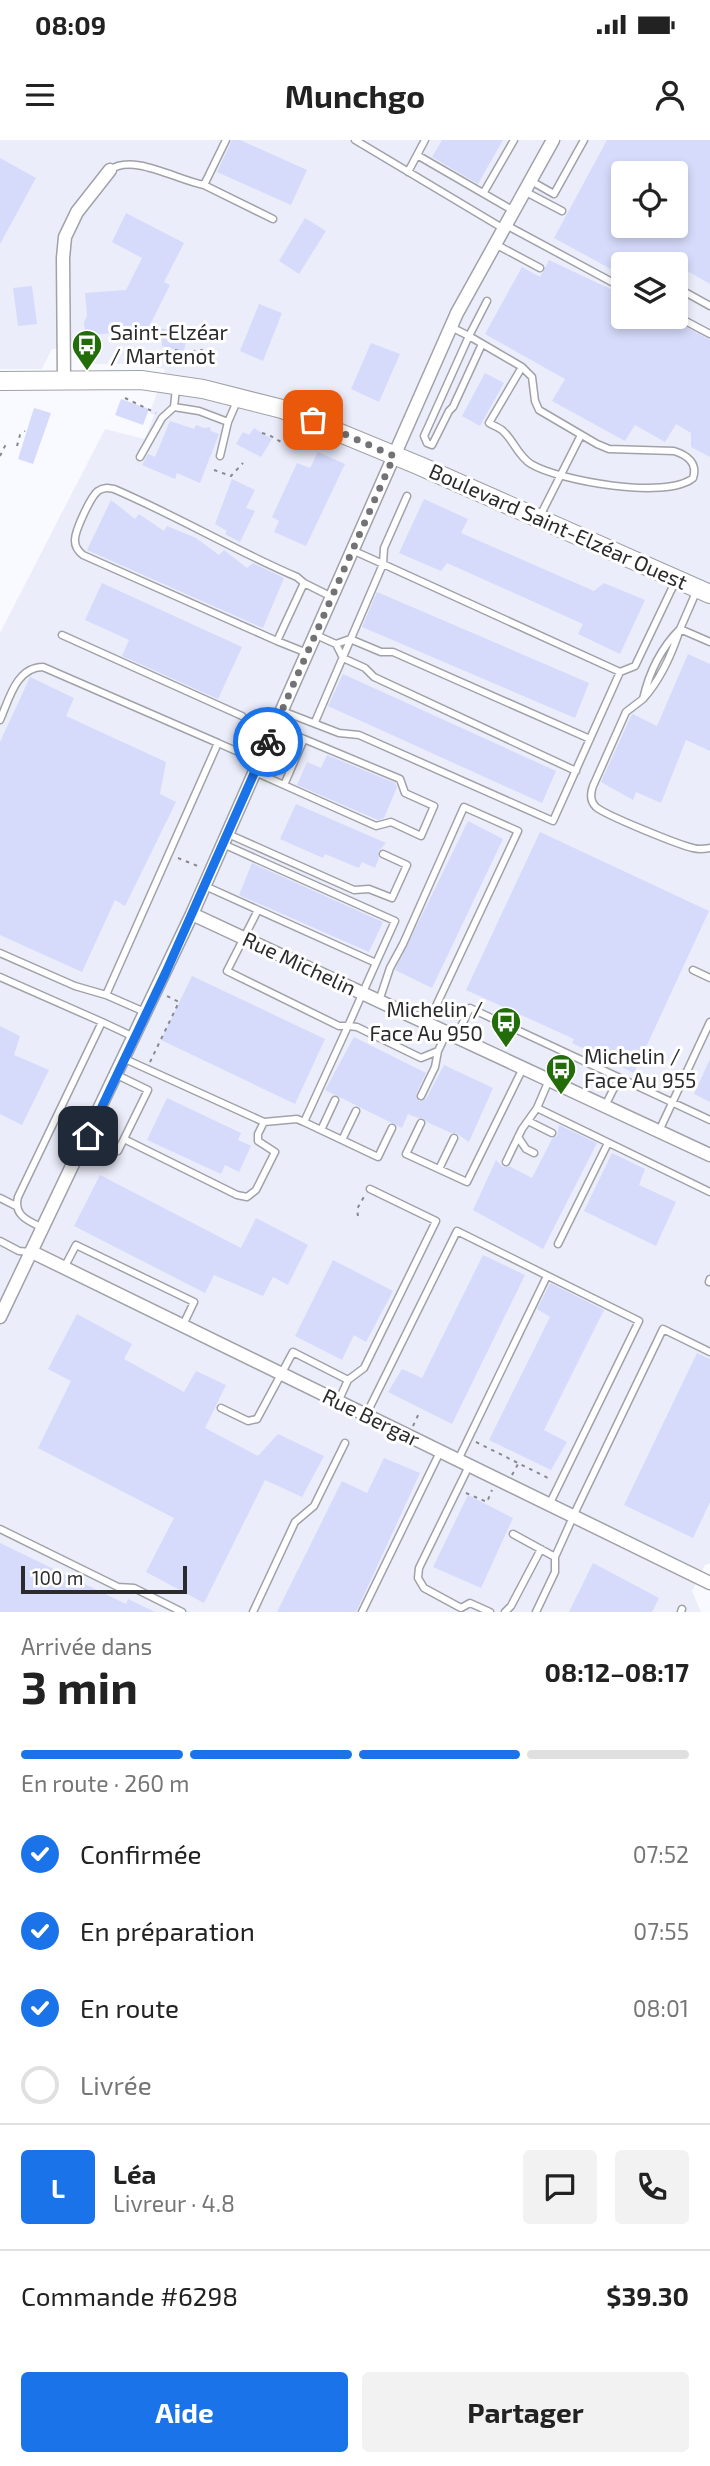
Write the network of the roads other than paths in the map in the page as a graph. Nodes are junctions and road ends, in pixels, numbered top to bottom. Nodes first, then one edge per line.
1 (226, 140) edge
2 (355, 140) edge
3 (425, 140) edge
4 (514, 140) edge
5 (553, 140) edge
6 (584, 140) edge
7 (417, 155) junction
8 (110, 170) joint
9 (408, 172) junction
10 (204, 185) junction
11 (527, 186) junction
12 (543, 188) junction
13 (484, 192) junction
14 (538, 198) junction
15 (514, 211) junction
16 (562, 211) dead end
17 (273, 219) dead end
18 (505, 227) junction
19 (495, 244) junction
20 (540, 268) dead end
21 (611, 282) edge
22 (688, 294) edge
23 (487, 301) dead end
24 (710, 306) edge
25 (688, 322) edge
26 (451, 327) junction
27 (710, 334) edge
28 (469, 336) junction
29 (482, 344) junction
30 (522, 367) junction
31 (64, 380) junction
32 (0, 381) edge
33 (176, 384) junction
34 (239, 397) junction
35 (174, 407) junction
36 (228, 422) junction
37 (581, 435) junction
38 (220, 456) dead end
39 (394, 456) junction
40 (140, 457) dead end
41 (560, 475) junction
42 (407, 496) dead end
43 (538, 519) junction
44 (352, 551) junction
45 (383, 564) junction
46 (676, 579) junction
47 (304, 583) junction
48 (704, 592) edge
49 (332, 597) junction
50 (680, 628) junction
51 (62, 635) dead end
52 (315, 635) junction
53 (351, 639) junction
54 (277, 641) junction
55 (710, 642) edge
56 (336, 644) junction
57 (307, 653) junction
58 (343, 657) junction
59 (620, 672) junction
60 (282, 710) junction
61 (242, 716) dead end
62 (0, 720) edge
63 (315, 722) junction
64 (275, 726) junction
65 (304, 739) junction
66 (590, 739) junction
67 (218, 743) junction
68 (257, 767) junction
69 (576, 771) junction
70 (284, 785) junction
71 (225, 839) junction
72 (710, 848) edge
73 (383, 854) dead end
74 (205, 886) junction
75 (258, 910) junction
76 (192, 914) junction
77 (242, 937) junction
78 (0, 953) edge
79 (376, 963) junction
80 (693, 970) dead end
81 (0, 977) edge
82 (710, 978) edge
83 (363, 994) junction
84 (106, 995) junction
85 (380, 1001) junction
86 (147, 1013) junction
87 (102, 1022) junction
88 (710, 1022) edge
89 (428, 1023) junction
90 (348, 1026) junction
91 (451, 1035) junction
92 (135, 1037) junction
93 (438, 1051) junction
94 (125, 1059) junction
95 (523, 1068) junction
96 (117, 1075) junction
97 (619, 1078) junction
98 (549, 1080) junction
99 (421, 1096) dead end
100 (335, 1100) dead end
101 (673, 1102) junction
102 (605, 1106) junction
103 (537, 1108) junction
104 (356, 1111) dead end
105 (710, 1120) edge
106 (528, 1121) junction
107 (264, 1122) junction
108 (304, 1122) junction
109 (421, 1123) dead end
110 (392, 1128) dead end
111 (321, 1130) junction
112 (659, 1131) junction
113 (552, 1133) dead end
114 (88, 1136) junction
115 (518, 1137) junction
116 (454, 1138) dead end
117 (124, 1139) junction
118 (342, 1140) junction
119 (608, 1143) junction
120 (534, 1153) dead end
121 (710, 1154) edge
122 (506, 1162) dead end
123 (439, 1169) junction
124 (370, 1189) road end
125 (710, 1192) edge
126 (0, 1198) edge
127 (16, 1206) junction
128 (43, 1228) junction
129 (0, 1241) edge
130 (558, 1244) dead end
131 (32, 1252) junction
132 (64, 1268) junction
133 (547, 1276) junction
134 (0, 1317) edge
135 (182, 1326) junction
136 (710, 1352) edge
137 (282, 1374) junction
138 (348, 1380) junction
139 (338, 1402) junction
140 (221, 1408) dead end
141 (366, 1415) junction
142 (345, 1443) dead end
143 (440, 1452) junction
144 (463, 1463) junction
145 (549, 1505) junction
146 (573, 1517) junction
147 (0, 1529) edge
148 (513, 1534) dead end
149 (541, 1549) junction
150 (555, 1556) junction
151 (710, 1583) edge
152 (182, 1612) edge
153 (253, 1612) edge
154 (362, 1612) edge
155 (490, 1612) edge
156 (505, 1612) edge
157 (536, 1612) edge

1 - 10 lane
2 - 9 lane
3 - 7 lane
4 - 13 lane
5 - 11 street
6 - 12 lane
7 - 9 lane
7 - 13 lane
8 - 10 lane
8 - 31 street
9 - 18 lane
10 - 17 lane
11 - 12 lane
11 - 14 lane
11 - 15 street
12 - 14 lane
13 - 15 lane
14 - 16 lane
15 - 18 street
18 - 19 street
18 - 21 lane
19 - 20 lane
19 - 26 street
22 - 24 lane
23 - 28 lane
25 - 27 lane
26 - 28 lane
26 - 39 street
28 - 29 lane
28 - 29 lane
29 - 30 lane
30 - 37 lane
30 - 41 lane
31 - 32 street, Boulevard Saint-Elzéar Ouest
31 - 33 street, Boulevard Saint-Elzéar Ouest
33 - 34 street, Boulevard Saint-Elzéar Ouest
33 - 35 lane
34 - 36 lane
34 - 39 street, Boulevard Saint-Elzéar Ouest
35 - 36 lane
35 - 40 lane
36 - 38 lane
37 - 41 lane
37 - 41 lane
39 - 43 street, Boulevard Saint-Elzéar Ouest
39 - 44 street
41 - 43 lane
42 - 45 lane
43 - 46 street, Boulevard Saint-Elzéar Ouest
44 - 45 lane
44 - 49 street
45 - 53 lane
45 - 59 lane
46 - 48 street, Boulevard Saint-Elzéar Ouest
46 - 59 lane
47 - 49 lane
47 - 54 lane
47 - 54 lane
48 - 50 lane
49 - 52 street
50 - 55 lane
50 - 72 lane
51 - 61 lane
52 - 56 lane
52 - 57 street
53 - 56 lane
53 - 58 lane
53 - 66 lane
54 - 57 lane
56 - 58 lane
57 - 60 street
58 - 63 lane
58 - 69 lane
59 - 66 lane
60 - 63 lane
60 - 64 street
62 - 67 lane
63 - 69 lane
64 - 65 lane
64 - 68 street
65 - 70 lane
65 - 70 lane
66 - 69 lane
67 - 68 lane
67 - 84 lane
68 - 70 lane
68 - 71 street
71 - 73 lane
71 - 74 street
71 - 79 lane
74 - 75 lane
74 - 76 street
75 - 77 lane
75 - 79 lane
76 - 77 street, Rue Michelin
76 - 86 street
77 - 83 street, Rue Michelin
77 - 90 lane
78 - 84 lane
79 - 83 lane
80 - 82 lane
81 - 87 lane
83 - 85 street, Rue Michelin
83 - 90 lane
84 - 86 lane
85 - 89 street, Rue Michelin
85 - 89 lane
86 - 92 street
87 - 92 lane
87 - 127 lane
88 - 101 lane
89 - 91 street, Rue Michelin
90 - 93 lane
90 - 108 lane
91 - 93 lane
91 - 95 street, Rue Michelin
91 - 97 lane
92 - 94 street
93 - 99 lane
94 - 96 street
94 - 107 lane
95 - 98 street, Rue Michelin
95 - 123 lane
96 - 114 street
96 - 117 lane
97 - 101 lane
97 - 102 lane
98 - 102 street, Rue Michelin
98 - 103 lane
100 - 111 lane
101 - 105 lane
101 - 112 lane
102 - 112 street, Rue Michelin
103 - 106 lane
103 - 119 lane
104 - 118 lane
106 - 113 lane
106 - 115 lane
107 - 108 lane
107 - 117 lane
108 - 111 lane
109 - 123 lane
110 - 118 lane
111 - 118 lane
112 - 121 street, Rue Michelin
114 - 117 lane
114 - 128 street
115 - 120 lane
115 - 122 lane
116 - 123 lane
119 - 125 lane
119 - 130 lane
124 - 138 lane
126 - 127 lane
127 - 128 lane
128 - 131 street
129 - 131 lane
131 - 132 street, Rue Bergar
131 - 134 street
132 - 135 street, Rue Bergar
132 - 135 lane
133 - 141 lane
133 - 144 lane
133 - 145 lane
135 - 137 street, Rue Bergar
136 - 146 lane
137 - 138 lane
137 - 139 street, Rue Bergar
137 - 140 lane
138 - 139 lane
139 - 141 street, Rue Bergar
141 - 143 street, Rue Bergar
142 - 153 lane
143 - 144 street, Rue Bergar
143 - 154 lane
144 - 145 street, Rue Bergar
144 - 155 lane
145 - 146 street, Rue Bergar
146 - 150 lane
146 - 151 street, Rue Bergar
147 - 152 lane
148 - 149 lane
149 - 150 lane
149 - 156 lane
150 - 157 lane

